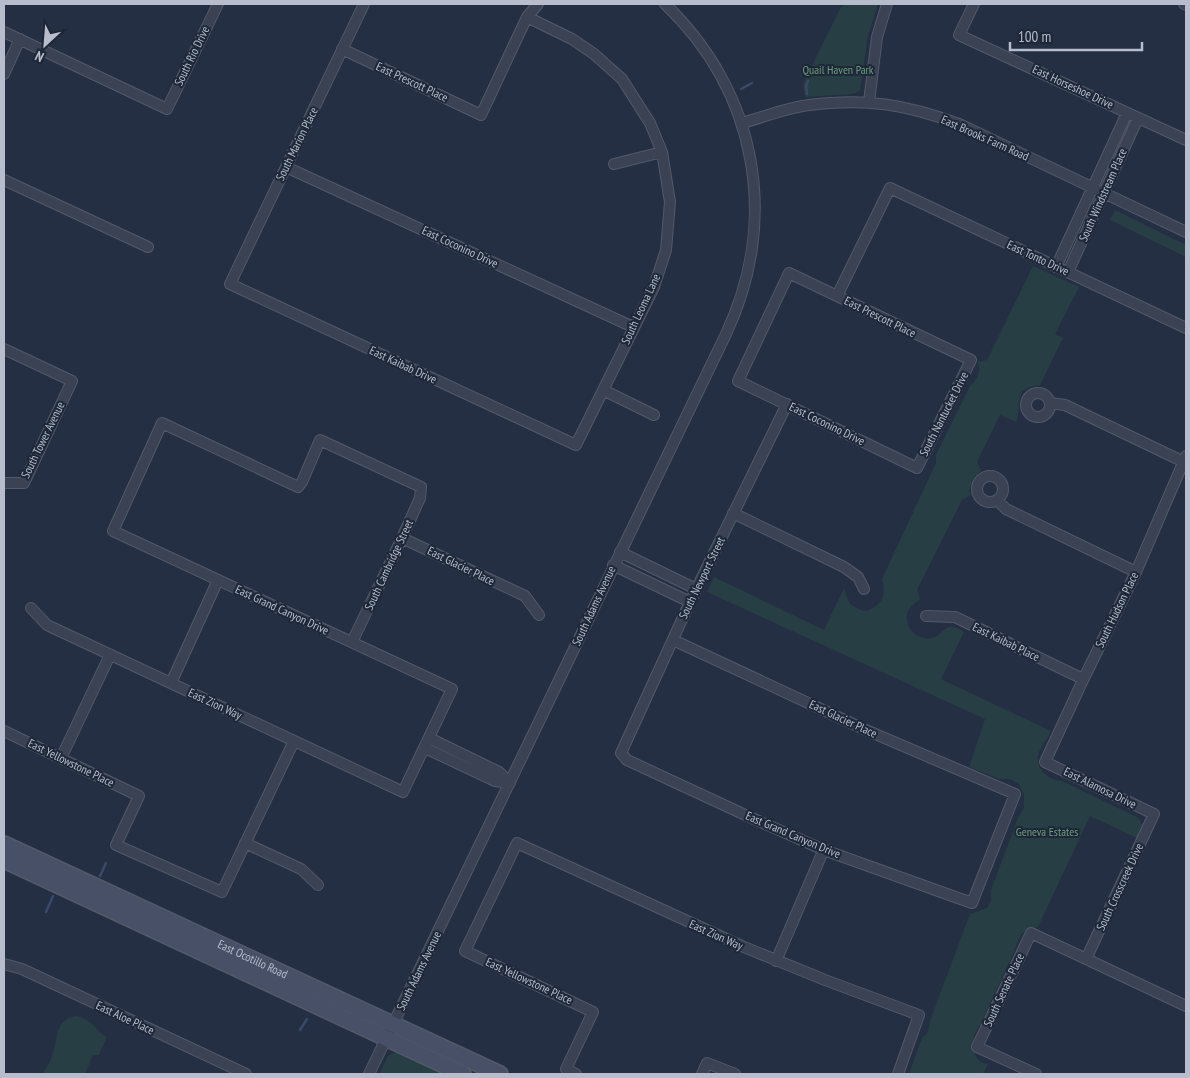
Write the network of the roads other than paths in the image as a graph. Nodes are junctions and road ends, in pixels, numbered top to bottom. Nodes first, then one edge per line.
1 (218, 4) edge
2 (364, 4) edge
3 (528, 4) edge
4 (538, 4) edge
5 (666, 4) edge
6 (887, 4) edge
7 (974, 4) edge
8 (528, 17) junction
9 (4, 32) edge
10 (20, 39) junction
11 (342, 49) junction
12 (4, 74) edge
13 (869, 102) junction
14 (1127, 113) junction
15 (1138, 118) junction
16 (742, 123) junction
17 (1186, 140) edge
18 (662, 152) junction
19 (614, 164) dead end
20 (286, 167) junction
21 (4, 180) edge
22 (1092, 188) junction
23 (1104, 193) junction
24 (1186, 232) edge
25 (148, 247) dead end
26 (1056, 267) junction
27 (1068, 272) junction
28 (230, 284) joint
29 (838, 296) junction
30 (634, 328) junction
31 (1186, 328) edge
32 (4, 349) edge
33 (971, 360) joint
34 (738, 381) joint
35 (603, 390) junction
36 (1050, 403) dead end
37 (787, 404) junction
38 (654, 415) dead end
39 (576, 445) joint
40 (1185, 459) edge
41 (917, 468) joint
42 (4, 483) edge
43 (421, 487) joint
44 (997, 500) dead end
45 (733, 514) junction
46 (402, 538) junction
47 (620, 552) junction
48 (613, 565) junction
49 (1136, 572) junction
50 (218, 580) junction
51 (696, 589) junction
52 (864, 589) dead end
53 (690, 602) junction
54 (31, 608) dead end
55 (539, 615) dead end
56 (926, 616) dead end
57 (673, 640) junction
58 (352, 642) junction
59 (110, 655) junction
60 (1083, 679) junction
61 (171, 683) junction
62 (4, 731) edge
63 (429, 738) junction
64 (294, 741) junction
65 (424, 748) junction
66 (620, 752) joint
67 (61, 758) junction
68 (1045, 762) joint
69 (510, 783) junction
70 (1154, 814) joint
71 (244, 843) junction
72 (4, 844) edge
73 (824, 849) junction
74 (4, 860) edge
75 (318, 885) dead end
76 (972, 903) joint
77 (465, 951) joint
78 (1086, 959) junction
79 (776, 961) junction
80 (4, 964) edge
81 (1186, 1006) edge
82 (389, 1032) junction
83 (246, 1074) edge
84 (369, 1074) edge
85 (463, 1074) edge
86 (500, 1074) edge
87 (576, 1074) edge
88 (702, 1074) edge
89 (736, 1074) edge
90 (898, 1074) edge
91 (1036, 1074) edge

1 - 10 street, South Rio Drive
2 - 11 street, South Marion Place
3 - 8 street
4 - 8 street
5 - 16 street, South Adams Avenue
6 - 13 street
7 - 14 street, East Horseshoe Drive
8 - 11 street, East Prescott Place
8 - 18 street, South Leoma Lane
9 - 10 street
10 - 12 street
11 - 20 street, South Marion Place
13 - 16 street, East Brooks Farm Road
13 - 22 street, East Brooks Farm Road
14 - 15 street, East Horseshoe Drive
14 - 22 street, South Windstream Place
15 - 17 street, East Horseshoe Drive
15 - 23 street, South Windstream Place
16 - 47 street, South Adams Avenue
18 - 19 street
18 - 30 street, South Leoma Lane
20 - 28 street, South Marion Place
20 - 30 street, East Coconino Drive
21 - 25 street
22 - 23 street, East Brooks Farm Road
22 - 26 street, South Windstream Place
23 - 24 street, East Brooks Farm Road
23 - 27 street, South Windstream Place
26 - 27 street, East Tonto Drive
26 - 29 street, East Tonto Drive
27 - 31 street, East Tonto Drive
28 - 39 street, East Kaibab Drive
29 - 33 street, East Prescott Place
29 - 34 street, East Prescott Place
30 - 35 street, South Leoma Lane
32 - 42 street, South Tower Avenue
33 - 41 street, South Nantucket Drive
34 - 37 street, East Coconino Drive
35 - 38 street
35 - 39 street, South Leoma Lane
36 - 40 street
37 - 41 street, East Coconino Drive
37 - 45 street, South Newport Street
40 - 49 street, South Hudson Place
43 - 46 street, South Cambridge Street
43 - 50 street, East Grand Canyon Drive
44 - 49 street
45 - 51 street, South Newport Street
45 - 52 street
46 - 55 street, East Glacier Place
46 - 58 street, South Cambridge Street
47 - 48 street, South Adams Avenue
47 - 51 street
48 - 53 street
48 - 69 street, South Adams Avenue
49 - 60 street, South Hudson Place
50 - 58 street, East Grand Canyon Drive
50 - 61 street
51 - 53 street, South Newport Street
53 - 57 street, South Newport Street
54 - 59 street, East Zion Way
56 - 60 street, East Kaibab Place
57 - 66 street, South Newport Street
57 - 76 street, East Glacier Place
58 - 63 street, East Grand Canyon Drive
59 - 61 street, East Zion Way
59 - 67 street
60 - 68 street, South Hudson Place
61 - 64 street, East Zion Way
62 - 67 street, East Yellowstone Place
63 - 65 street
63 - 69 street
64 - 65 street, East Zion Way
64 - 71 street
65 - 69 street
66 - 73 street, East Grand Canyon Drive
67 - 71 street, East Yellowstone Place
68 - 70 street, East Alamosa Drive
69 - 82 street, South Adams Avenue
70 - 78 street, South Crosscreek Drive
71 - 75 street
72 - 82 main road, East Ocotillo Road
73 - 76 street, East Grand Canyon Drive
73 - 79 street
74 - 82 main road, East Ocotillo Road
77 - 79 street, East Zion Way
77 - 87 street, East Yellowstone Place
78 - 81 street
78 - 91 street, South Senate Place
79 - 90 street, East Zion Way
80 - 83 street, East Aloe Place
82 - 84 street, South Adams Avenue
82 - 85 main road, East Ocotillo Road
82 - 86 main road, East Ocotillo Road
88 - 89 street

